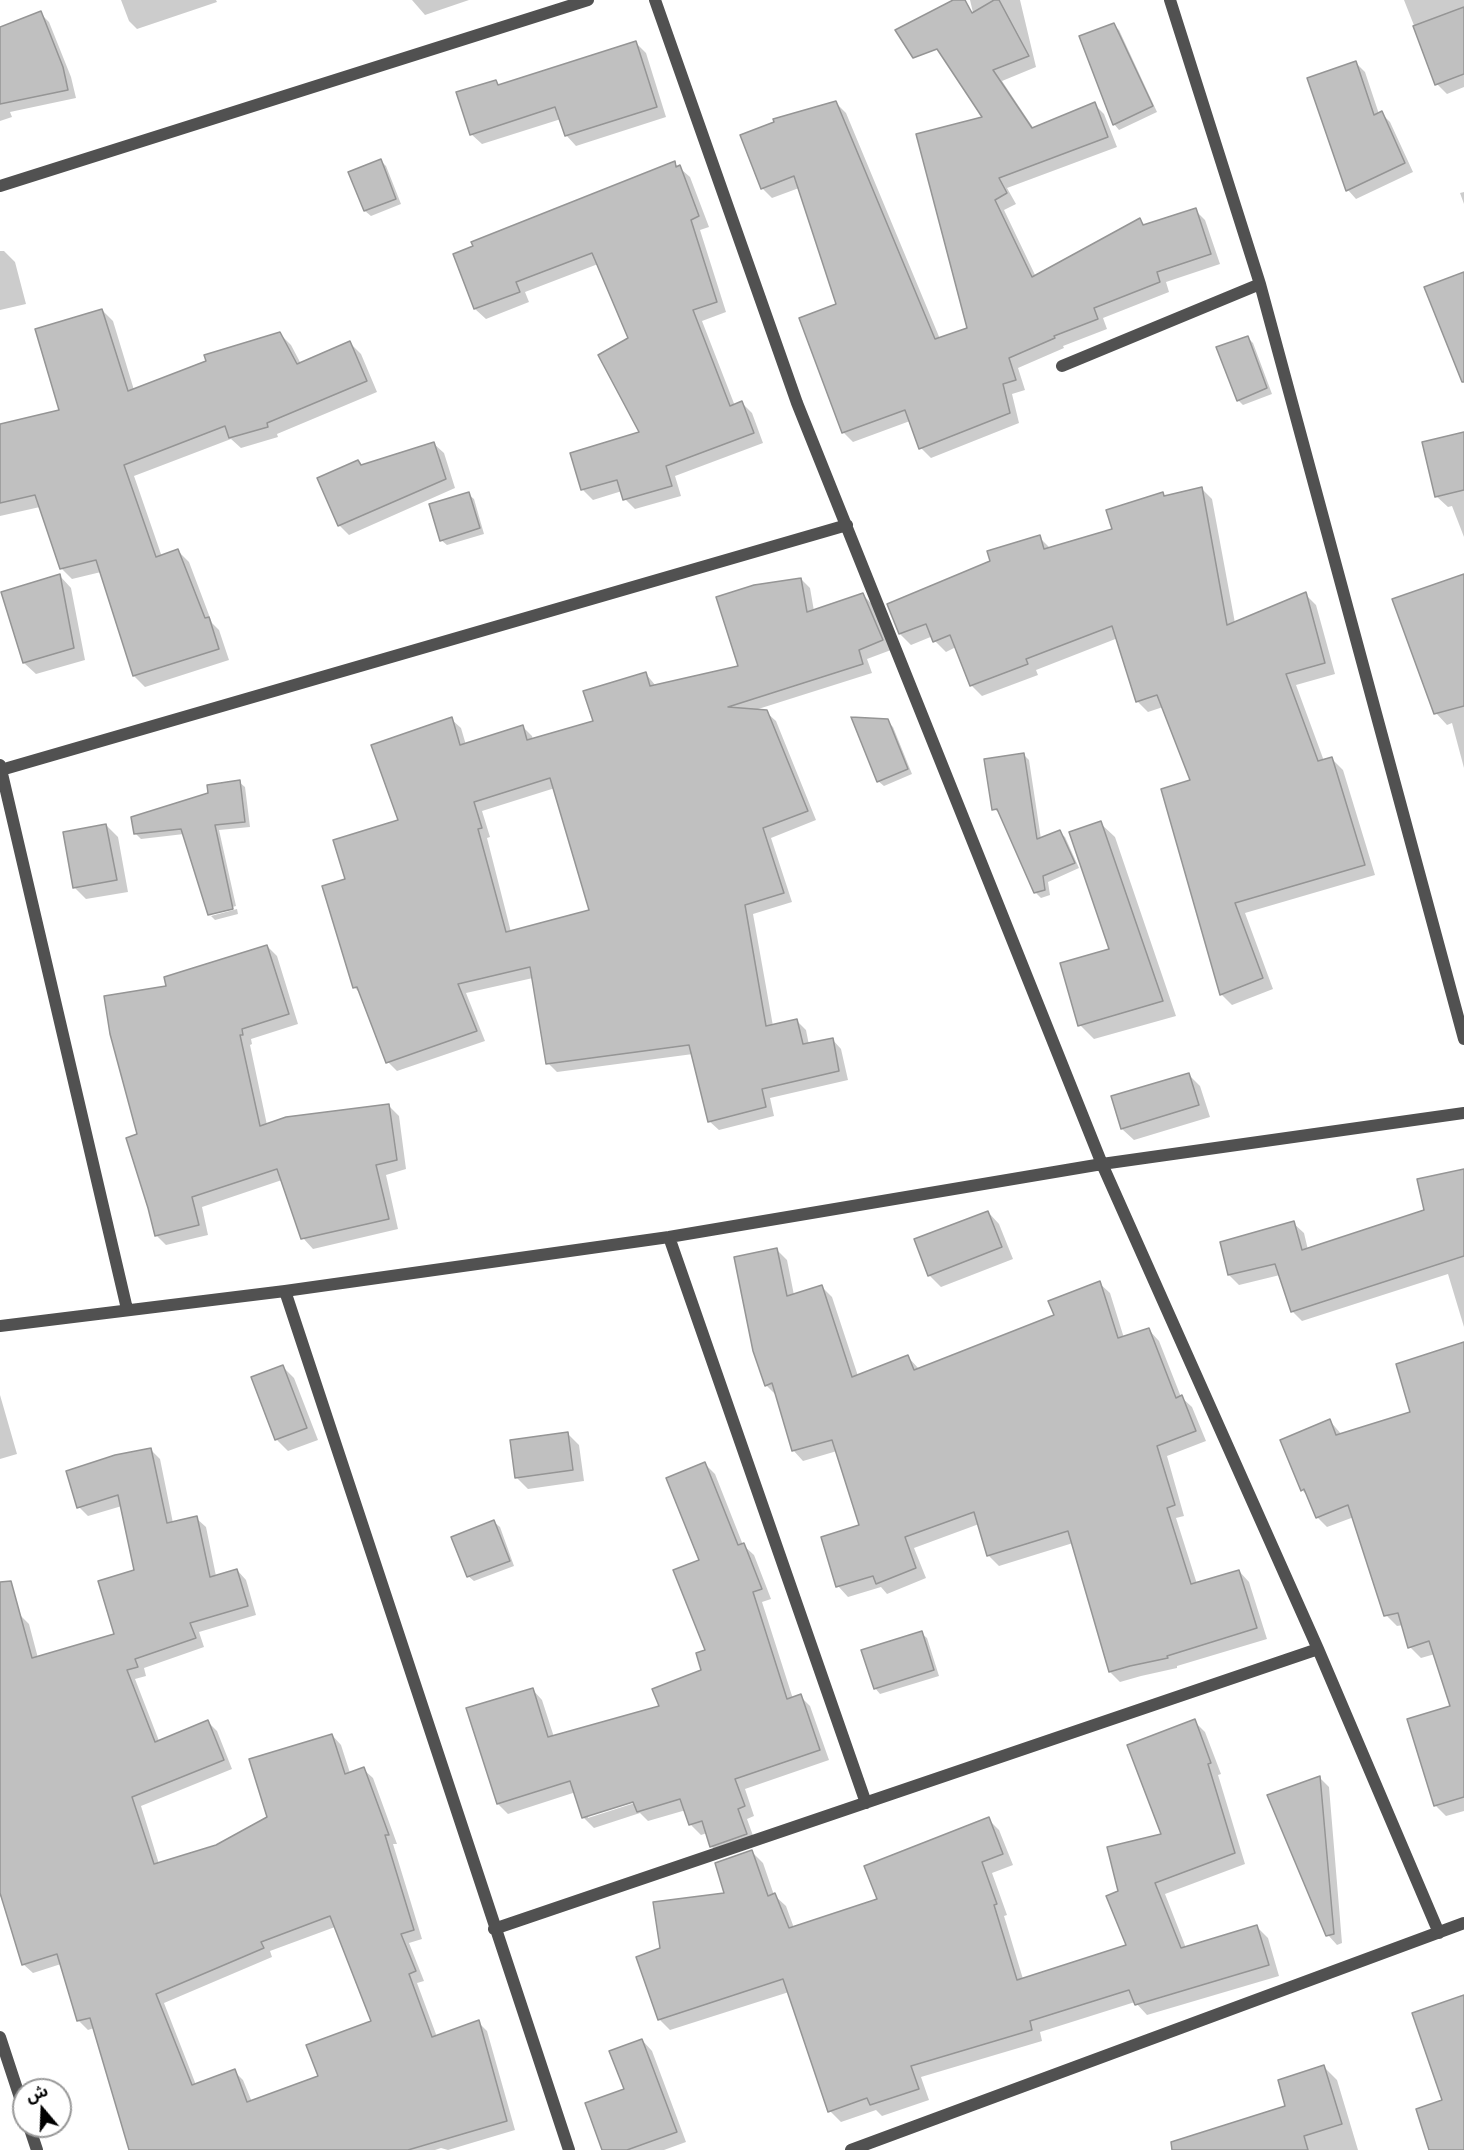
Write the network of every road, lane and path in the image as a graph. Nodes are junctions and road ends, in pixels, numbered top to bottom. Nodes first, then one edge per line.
1 (588, 0) edge
2 (655, 0) edge
3 (1170, 0) edge
4 (0, 186) edge
5 (1260, 284) junction
6 (1062, 366) dead end
7 (847, 525) junction
8 (1, 767) edge
9 (1464, 1040) edge
10 (1464, 1113) edge
11 (1102, 1164) junction
12 (669, 1237) junction
13 (285, 1291) junction
14 (127, 1309) junction
15 (0, 1326) edge
16 (1318, 1649) junction
17 (866, 1803) junction
18 (1464, 1923) edge
19 (494, 1929) junction
20 (1438, 1933) junction
21 (0, 2037) edge
22 (13, 2078) edge
23 (569, 2150) edge
24 (851, 2150) edge

1 - 4 street
2 - 7 street
3 - 5 street
5 - 6 street
5 - 9 street
7 - 8 street
7 - 11 street
8 - 14 street
10 - 11 street
11 - 12 street
11 - 16 street
12 - 13 street
12 - 17 street
13 - 14 street
13 - 19 street
14 - 15 street
16 - 17 street
16 - 20 street
17 - 19 street
18 - 20 street
19 - 23 street
20 - 24 street
21 - 22 street

